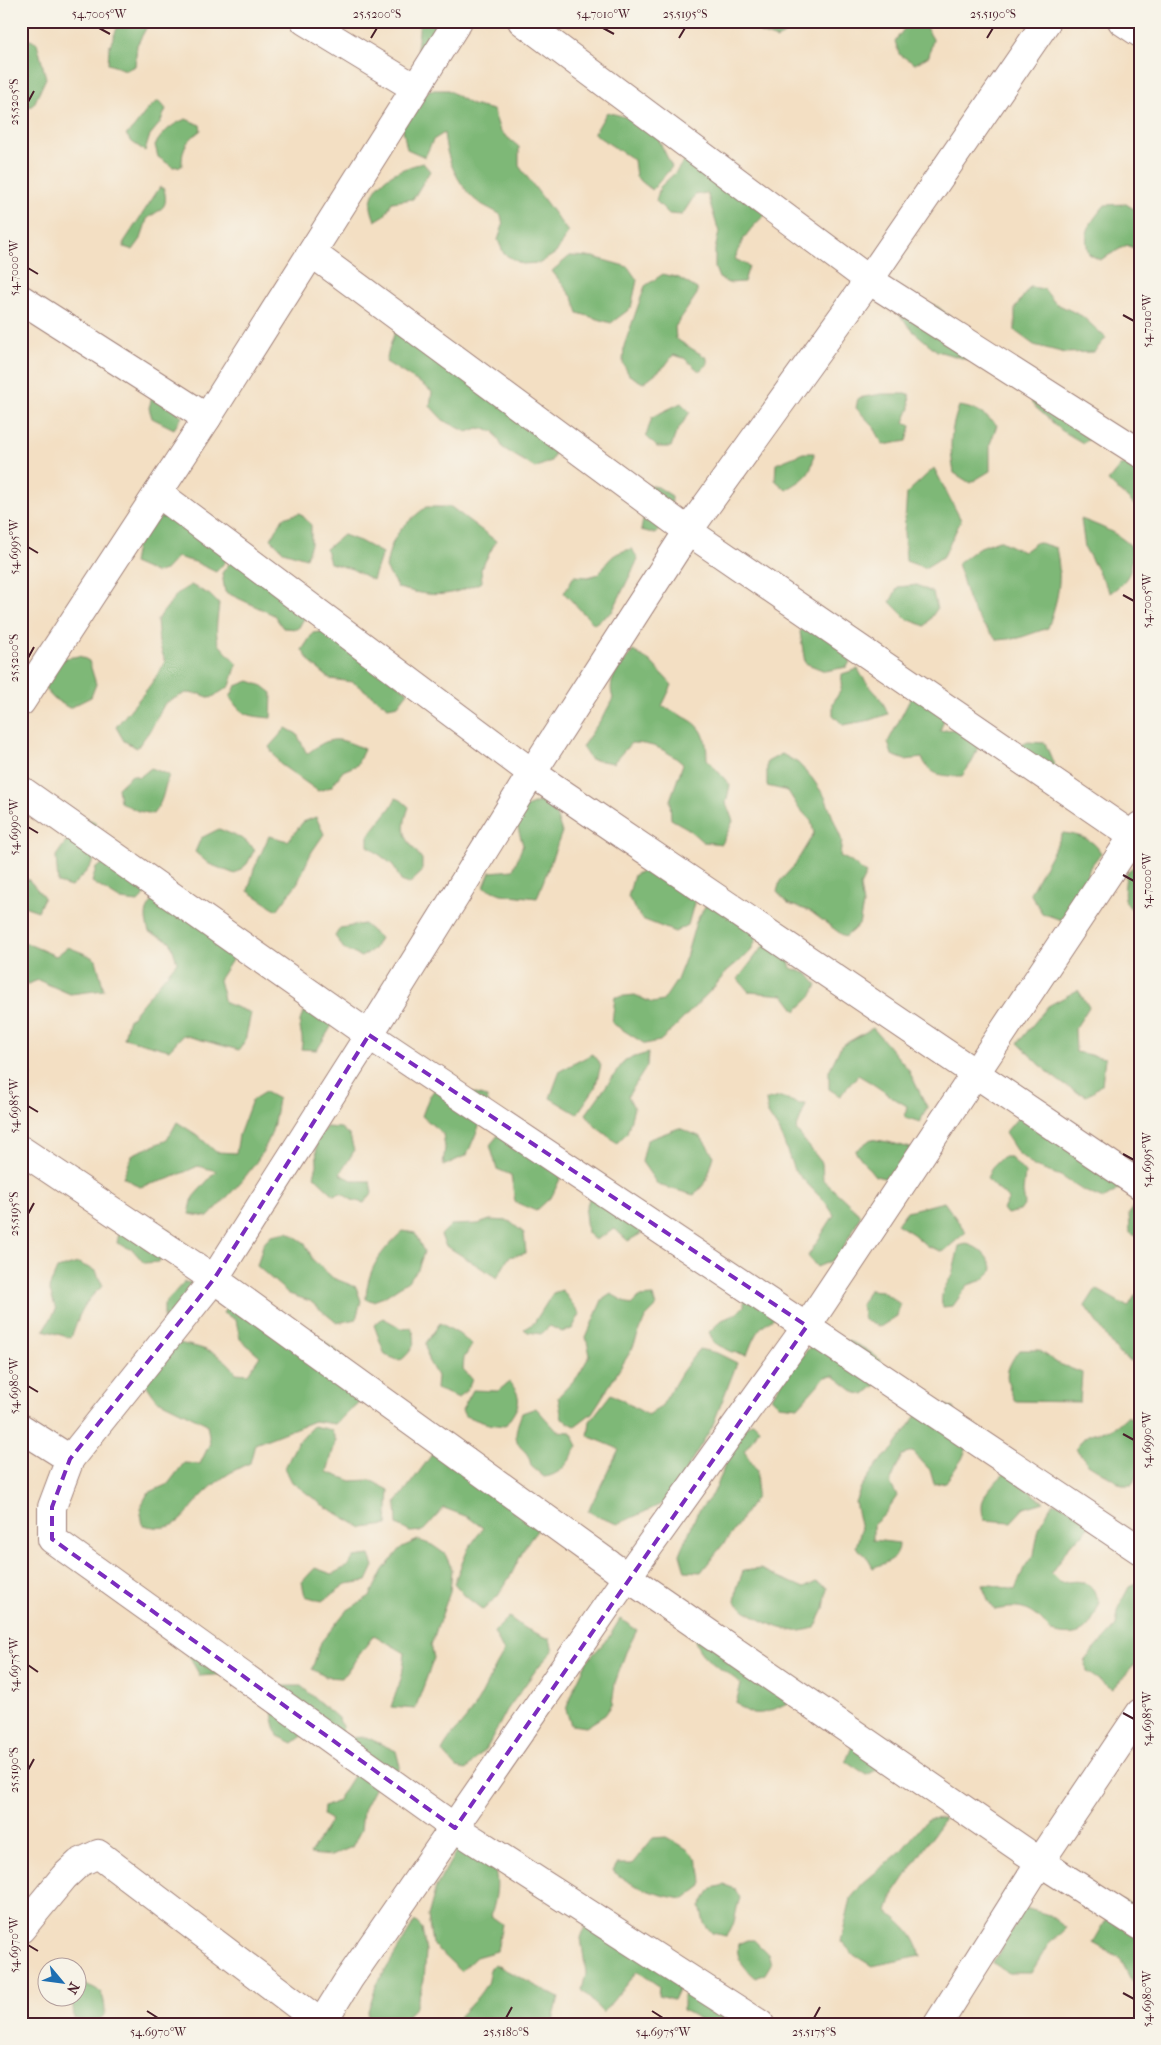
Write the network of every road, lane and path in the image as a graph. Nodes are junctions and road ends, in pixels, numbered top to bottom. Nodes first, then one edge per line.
1 (305, 21) edge
2 (458, 21) edge
3 (522, 21) edge
4 (1047, 21) edge
5 (1122, 21) edge
6 (1140, 33) edge
7 (415, 88) junction
8 (312, 253) junction
9 (869, 280) junction
10 (21, 299) edge
11 (207, 418) junction
12 (1140, 453) edge
13 (158, 493) junction
14 (688, 531) junction
15 (21, 702) edge
16 (532, 773) junction
17 (21, 790) edge
18 (1137, 834) edge
19 (369, 1035) junction
20 (974, 1074) junction
21 (21, 1150) edge
22 (1140, 1185) edge
23 (214, 1279) junction
24 (807, 1326) junction
25 (21, 1428) edge
26 (70, 1458) junction
27 (1140, 1550) edge
28 (627, 1577) junction
29 (1140, 1713) edge
30 (455, 1828) junction
31 (1040, 1862) junction
32 (1140, 1926) edge
33 (21, 1929) edge
34 (321, 2024) edge
35 (760, 2024) edge
36 (938, 2024) edge

1 - 7 street
2 - 7 street
3 - 9 street
4 - 9 street
5 - 6 street
7 - 8 street
8 - 11 street
8 - 14 street
9 - 12 street
9 - 14 street
10 - 11 street
11 - 13 street
13 - 15 street
13 - 16 street
14 - 16 street
14 - 18 street
16 - 19 street
16 - 20 street
17 - 19 street
18 - 20 street
19 - 23 street
19 - 24 street
20 - 22 street
20 - 24 street
21 - 23 street
23 - 26 street
23 - 28 street
24 - 27 street
24 - 28 street
25 - 26 street
26 - 30 street
28 - 30 street
28 - 31 street
29 - 31 street
30 - 34 street
30 - 35 street
31 - 32 street
31 - 36 street
33 - 34 street

